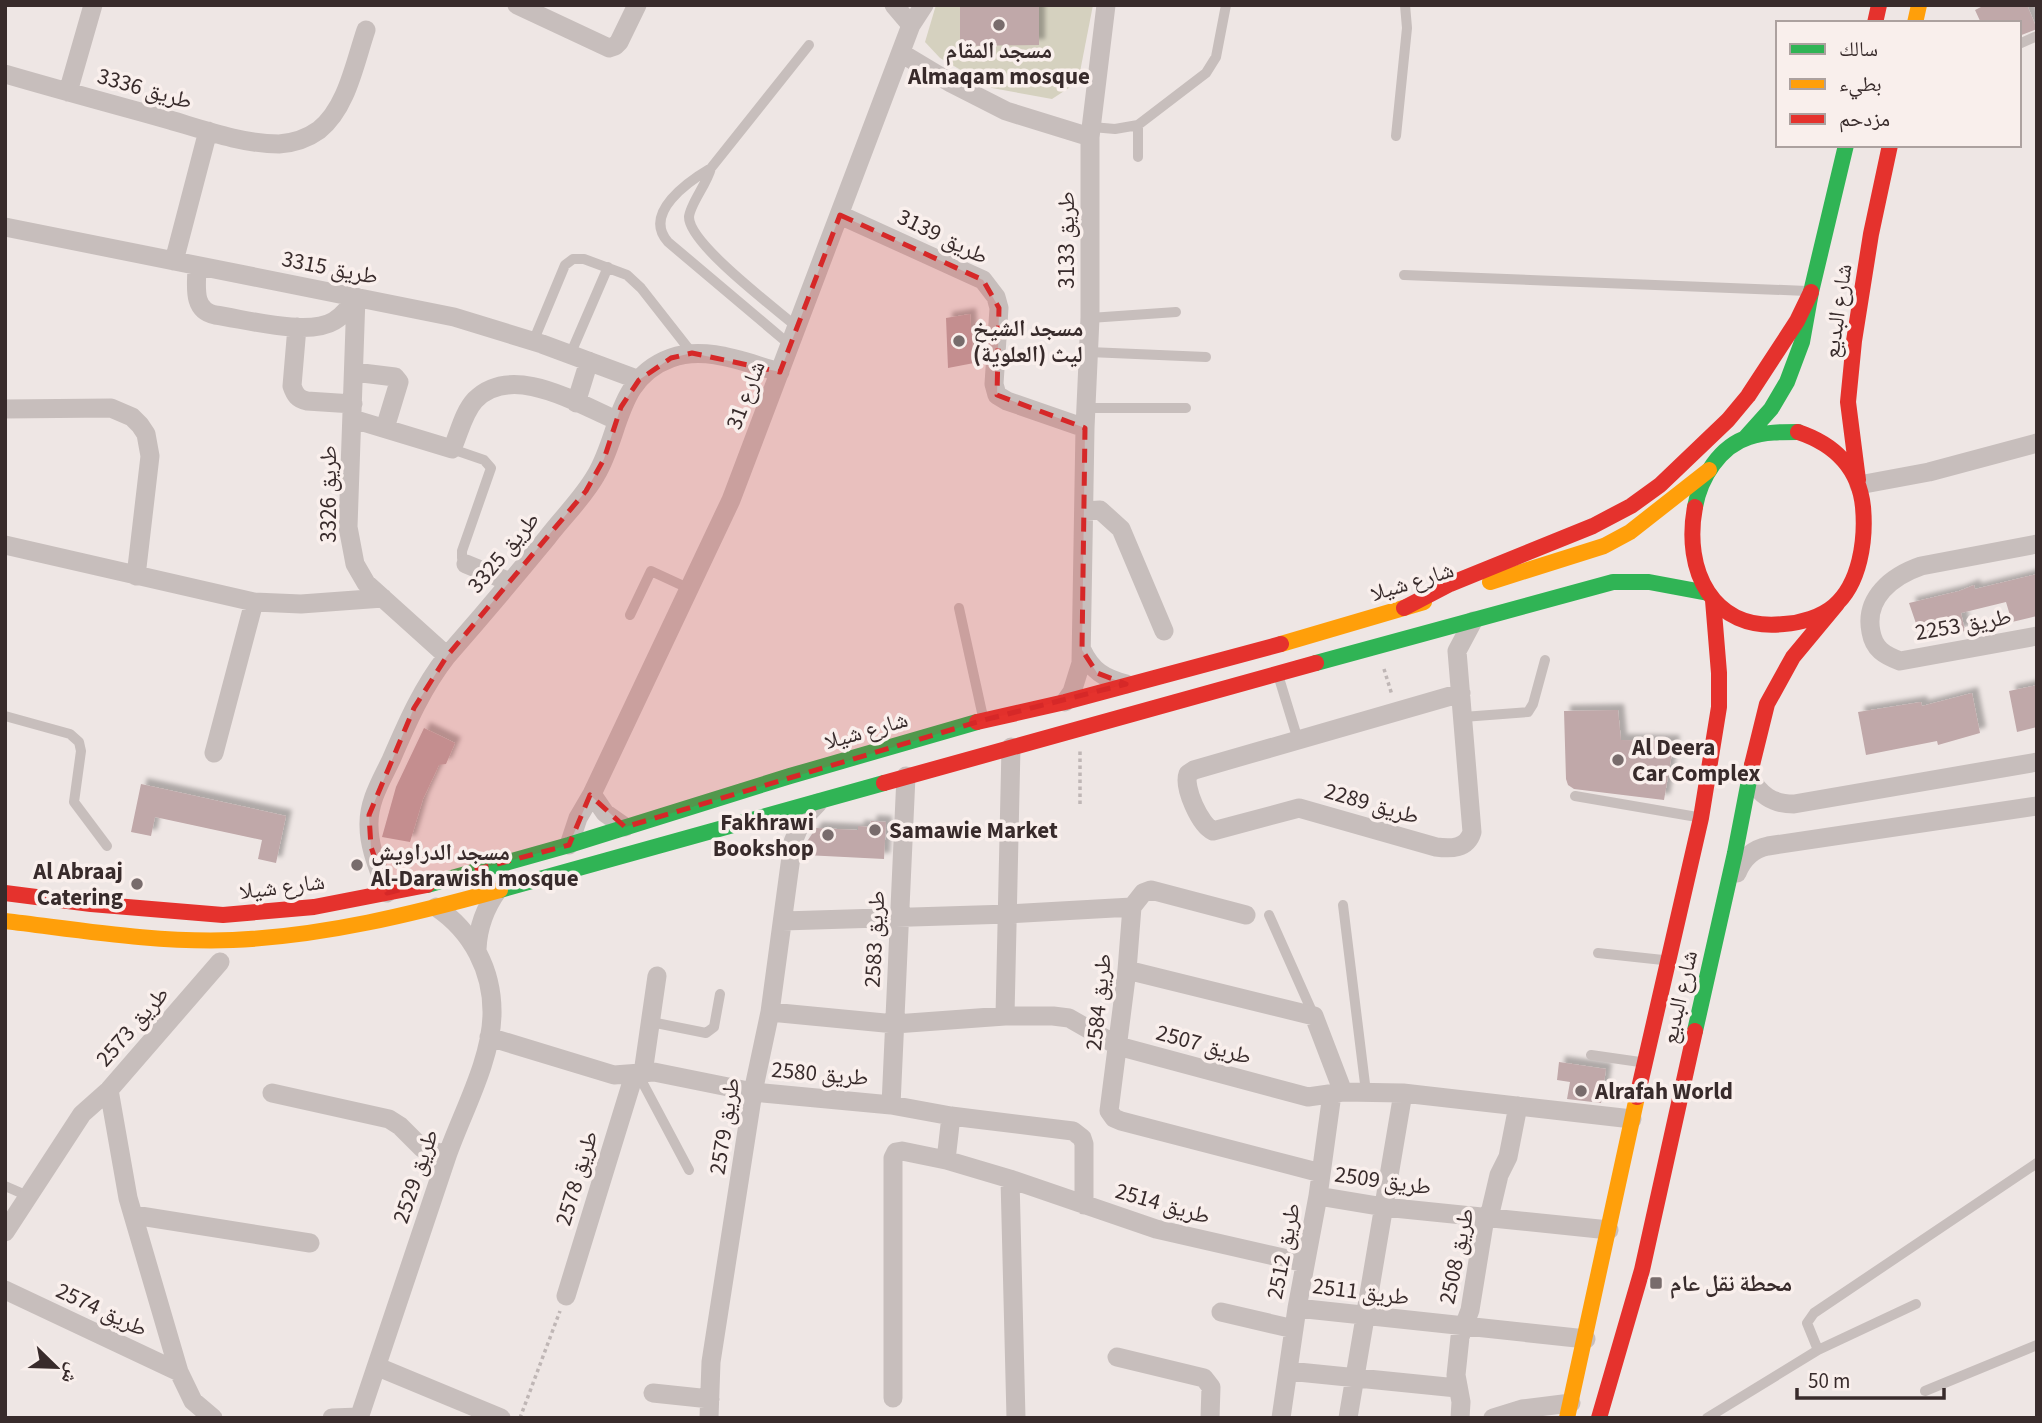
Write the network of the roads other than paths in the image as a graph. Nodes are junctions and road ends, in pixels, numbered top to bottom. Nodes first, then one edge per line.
1 (93, 5) edge
2 (517, 5) edge
3 (637, 5) edge
4 (894, 5) edge
5 (924, 5) edge
6 (1106, 5) edge
7 (1226, 5) edge
8 (1405, 5) edge
9 (911, 25) junction
10 (366, 30) dead end
11 (2037, 36) edge
12 (2021, 43) edge
13 (809, 45) dead end
14 (901, 53) junction
15 (5, 74) edge
16 (68, 92) junction
17 (1138, 125) junction
18 (208, 131) junction
19 (1091, 132) junction
20 (1395, 136) dead end
21 (1846, 147) edge
22 (1890, 147) edge
23 (1138, 157) dead end
24 (711, 169) junction
25 (840, 215) junction
26 (5, 227) edge
27 (174, 261) junction
28 (197, 265) junction
29 (608, 267) junction
30 (1404, 275) dead end
31 (1811, 292) junction
32 (356, 297) junction
33 (1176, 312) dead end
34 (1090, 318) junction
35 (297, 327) junction
36 (794, 336) junction
37 (533, 342) junction
38 (1089, 352) junction
39 (692, 353) junction
40 (570, 355) junction
41 (1206, 357) dead end
42 (589, 362) junction
43 (354, 372) junction
44 (780, 372) junction
45 (639, 380) junction
46 (576, 402) junction
47 (1186, 408) dead end
48 (5, 409) edge
49 (353, 411) junction
50 (1086, 418) junction
51 (616, 421) junction
52 (385, 428) junction
53 (1745, 438) junction
54 (2037, 443) edge
55 (452, 449) junction
56 (1709, 470) junction
57 (1859, 485) junction
58 (1085, 511) junction
59 (2037, 544) edge
60 (5, 545) edge
61 (466, 564) joint
62 (136, 576) junction
63 (510, 582) junction
64 (690, 589) junction
65 (1710, 596) junction
66 (383, 598) junction
67 (254, 602) junction
68 (1837, 604) junction
69 (959, 608) dead end
70 (1404, 608) junction
71 (630, 615) dead end
72 (1473, 621) junction
73 (1164, 631) dead end
74 (1432, 632) junction
75 (2037, 636) edge
76 (1082, 650) junction
77 (1457, 651) junction
78 (447, 656) junction
79 (1545, 660) dead end
80 (1278, 674) junction
81 (1126, 684) junction
82 (1461, 693) junction
83 (1065, 702) junction
84 (5, 716) edge
85 (1463, 717) junction
86 (984, 720) junction
87 (1298, 740) junction
88 (1011, 747) junction
89 (214, 752) dead end
90 (2037, 762) edge
91 (906, 776) junction
92 (1749, 776) junction
93 (592, 794) junction
94 (1575, 796) dead end
95 (819, 802) junction
96 (2037, 806) edge
97 (1701, 818) junction
98 (760, 819) junction
99 (625, 827) junction
100 (793, 842) junction
101 (569, 845) junction
102 (107, 846) dead end
103 (498, 890) junction
104 (5, 893) edge
105 (387, 893) junction
106 (1343, 905) dead end
107 (1132, 907) junction
108 (436, 908) junction
109 (1009, 914) junction
110 (1246, 915) dead end
111 (1269, 915) dead end
112 (899, 918) junction
113 (5, 921) edge
114 (783, 921) junction
115 (1717, 933) junction
116 (477, 949) junction
117 (1598, 953) dead end
118 (1667, 960) junction
119 (220, 962) dead end
120 (1128, 970) junction
121 (657, 976) dead end
122 (720, 994) dead end
123 (770, 1012) junction
124 (1005, 1016) junction
125 (1314, 1016) junction
126 (651, 1022) junction
127 (895, 1024) junction
128 (489, 1037) junction
129 (1118, 1046) junction
130 (1591, 1055) dead end
131 (1644, 1063) junction
132 (638, 1074) junction
133 (109, 1090) junction
134 (753, 1091) junction
135 (1366, 1092) junction
136 (272, 1093) dead end
137 (1337, 1093) junction
138 (1404, 1093) junction
139 (891, 1105) junction
140 (1518, 1106) junction
141 (951, 1116) junction
142 (1632, 1119) junction
143 (447, 1155) junction
144 (946, 1160) junction
145 (2037, 1163) edge
146 (689, 1171) dead end
147 (1321, 1173) junction
148 (1010, 1179) junction
149 (5, 1186) edge
150 (28, 1196) junction
151 (1318, 1196) junction
152 (1084, 1205) junction
153 (1384, 1207) junction
154 (134, 1215) junction
155 (1486, 1217) junction
156 (1609, 1230) junction
157 (5, 1232) edge
158 (310, 1243) dead end
159 (1305, 1264) junction
160 (5, 1290) edge
161 (566, 1296) road end
162 (1916, 1304) dead end
163 (1297, 1308) junction
164 (1221, 1312) dead end
165 (1365, 1316) junction
166 (1463, 1327) junction
167 (1294, 1329) junction
168 (1586, 1339) junction
169 (2037, 1345) edge
170 (1818, 1350) junction
171 (1117, 1357) dead end
172 (378, 1367) junction
173 (179, 1371) junction
174 (1288, 1371) junction
175 (1355, 1378) junction
176 (1457, 1388) junction
177 (1926, 1391) dead end
178 (653, 1393) dead end
179 (893, 1398) dead end
180 (710, 1408) edge
181 (1569, 1410) edge
182 (359, 1417) edge
183 (213, 1418) edge
184 (332, 1418) edge
185 (501, 1418) edge
186 (1016, 1418) edge
187 (1210, 1418) edge
188 (1280, 1418) edge
189 (1348, 1418) edge
190 (1461, 1418) edge
191 (1493, 1418) edge
192 (1599, 1418) edge
193 (1707, 1418) edge

1 - 16 street, طريق 3336
2 - 3 street
4 - 9 street
5 - 9 street, شارع 31
6 - 19 street, طريق 3133
7 - 17 lane
8 - 20 lane
9 - 14 street, شارع 31
10 - 18 street, طريق 3336
11 - 12 lane
13 - 24 lane
14 - 19 street
14 - 25 street, شارع 31
15 - 16 street, طريق 3336
16 - 18 street, طريق 3336
17 - 19 lane
17 - 23 lane
18 - 27 street, طريق 3336
19 - 34 street, طريق 3133
21 - 31 main road, شارع البديع
22 - 57 main road, شارع البديع
24 - 36 lane
24 - 36 lane
25 - 36 street, شارع 31
25 - 50 street, طريق 3139
26 - 27 street, طريق 3315
27 - 28 street, طريق 3315
28 - 32 street, طريق 3315
28 - 35 street
29 - 37 lane
29 - 39 lane
29 - 40 lane
30 - 31 lane
31 - 53 main road, شارع البديع
31 - 70 main road
32 - 35 street
32 - 37 street, طريق 3315
32 - 43 street, طريق 3326
33 - 34 lane
34 - 38 street, طريق 3133
35 - 49 street
36 - 44 street, شارع 31
37 - 40 street, طريق 3315
38 - 41 lane
38 - 50 street, طريق 3133
39 - 44 street, طريق 3325
39 - 45 street, طريق 3325
40 - 42 street, طريق 3315
42 - 45 street, طريق 3315
42 - 46 street
43 - 49 street, طريق 3326
43 - 52 street
44 - 64 street, شارع 31
45 - 51 street, طريق 3325
46 - 51 street
46 - 55 street
47 - 50 lane
48 - 62 street
49 - 52 street, طريق 3326
49 - 66 street, طريق 3326
50 - 58 street, طريق 3133
51 - 63 street, طريق 3325
52 - 55 street, طريق 3326
53 - 56 main road
53 - 57 main road
54 - 57 street
55 - 61 lane
56 - 65 main road
56 - 70 main road, شارع شيلا
57 - 68 main road
58 - 73 street
58 - 76 street, طريق 3133
59 - 75 street, طريق 2253
60 - 62 street
61 - 63 street
62 - 67 street
63 - 78 street, طريق 3325
64 - 71 lane
64 - 93 street, شارع 31
65 - 68 main road
65 - 72 main road
65 - 97 main road, شارع البديع
66 - 67 street
66 - 78 street, طريق 3326
67 - 89 street
68 - 92 main road, شارع البديع
69 - 86 lane
70 - 81 main road, شارع شيلا
72 - 74 main road
72 - 77 street
74 - 77 street
74 - 80 main road
76 - 81 street
76 - 83 street, طريق 3133
77 - 82 street, طريق 2289
78 - 105 street, طريق 3325
79 - 85 lane
80 - 87 lane
80 - 88 main road
81 - 83 main road, شارع شيلا
82 - 85 street, طريق 2289
82 - 87 street, طريق 2289
83 - 86 main road, شارع شيلا
84 - 102 lane
85 - 87 street, طريق 2289
86 - 99 main road, شارع شيلا
88 - 91 main road
88 - 109 street
90 - 92 street
91 - 95 main road
91 - 112 street, طريق 2583
92 - 115 main road, شارع البديع
93 - 99 street
93 - 101 street, شارع 31
94 - 97 lane
95 - 98 main road
95 - 100 street, طريق 2579
96 - 115 street
97 - 118 main road, شارع البديع
98 - 100 street
98 - 103 main road
99 - 101 main road, شارع شيلا
100 - 114 street, طريق 2579
101 - 105 main road, شارع شيلا
103 - 108 main road
103 - 116 street, طريق 2529
104 - 105 main road, شارع شيلا
106 - 135 lane
107 - 109 street
107 - 110 street
107 - 120 street, طريق 2584
108 - 113 main road
108 - 116 street, طريق 2529
109 - 112 street
109 - 124 street
111 - 125 lane
112 - 114 street
112 - 127 street, طريق 2583
114 - 123 street, طريق 2579
115 - 192 main road, شارع البديع
116 - 128 street, طريق 2529
117 - 118 lane
118 - 131 main road, شارع البديع
119 - 133 street, طريق 2573
120 - 125 street
120 - 129 street, طريق 2584
121 - 126 street, طريق 2578
122 - 126 lane
123 - 127 street, طريق 2507
123 - 134 street, طريق 2579
124 - 127 street, طريق 2507
124 - 129 street, طريق 2507
125 - 137 street
126 - 132 street, طريق 2578
127 - 139 street, طريق 2583
128 - 132 street, طريق 2580
128 - 143 street, طريق 2529
129 - 137 street, طريق 2507
129 - 147 street, طريق 2584
130 - 131 lane
131 - 142 main road, شارع البديع
132 - 134 street, طريق 2580
132 - 146 lane
132 - 161 street, طريق 2578
133 - 150 street
133 - 154 street, طريق 2573
134 - 139 street, طريق 2580
134 - 180 street, طريق 2579
135 - 137 street, طريق 2507
135 - 138 street, طريق 2507
136 - 143 street
137 - 147 street, طريق 2512
138 - 140 street, طريق 2507
138 - 153 street
139 - 141 street, طريق 2580
140 - 142 street, طريق 2507
140 - 155 street, طريق 2508
141 - 144 street
141 - 152 street, طريق 2580
142 - 156 main road, شارع البديع
143 - 172 street, طريق 2529
144 - 148 street, طريق 2514
144 - 179 street, طريق 2514
145 - 170 lane
147 - 151 street, طريق 2512
148 - 152 street, طريق 2514
148 - 186 street
149 - 150 lane
150 - 157 street
151 - 153 street, طريق 2509
151 - 159 street, طريق 2512
152 - 159 street, طريق 2514
153 - 155 street, طريق 2509
153 - 165 street
154 - 158 street
154 - 173 street, طريق 2573
155 - 156 street, طريق 2509
155 - 166 street, طريق 2508
156 - 168 main road, شارع البديع
159 - 163 street, طريق 2512
160 - 173 street, طريق 2574
162 - 170 lane
163 - 165 street, طريق 2511
163 - 167 street, طريق 2512
164 - 167 street
165 - 166 street, طريق 2511
165 - 175 street
166 - 168 street, طريق 2511
166 - 176 street, طريق 2508
167 - 174 street, طريق 2512
168 - 181 main road, شارع البديع
169 - 177 lane
170 - 193 lane
171 - 187 street
172 - 182 street, طريق 2529
172 - 185 street
173 - 183 street, طريق 2573
174 - 175 street
174 - 188 street, طريق 2512
175 - 176 street
175 - 189 street
176 - 190 street, طريق 2508
178 - 180 street
181 - 191 street
182 - 184 street

